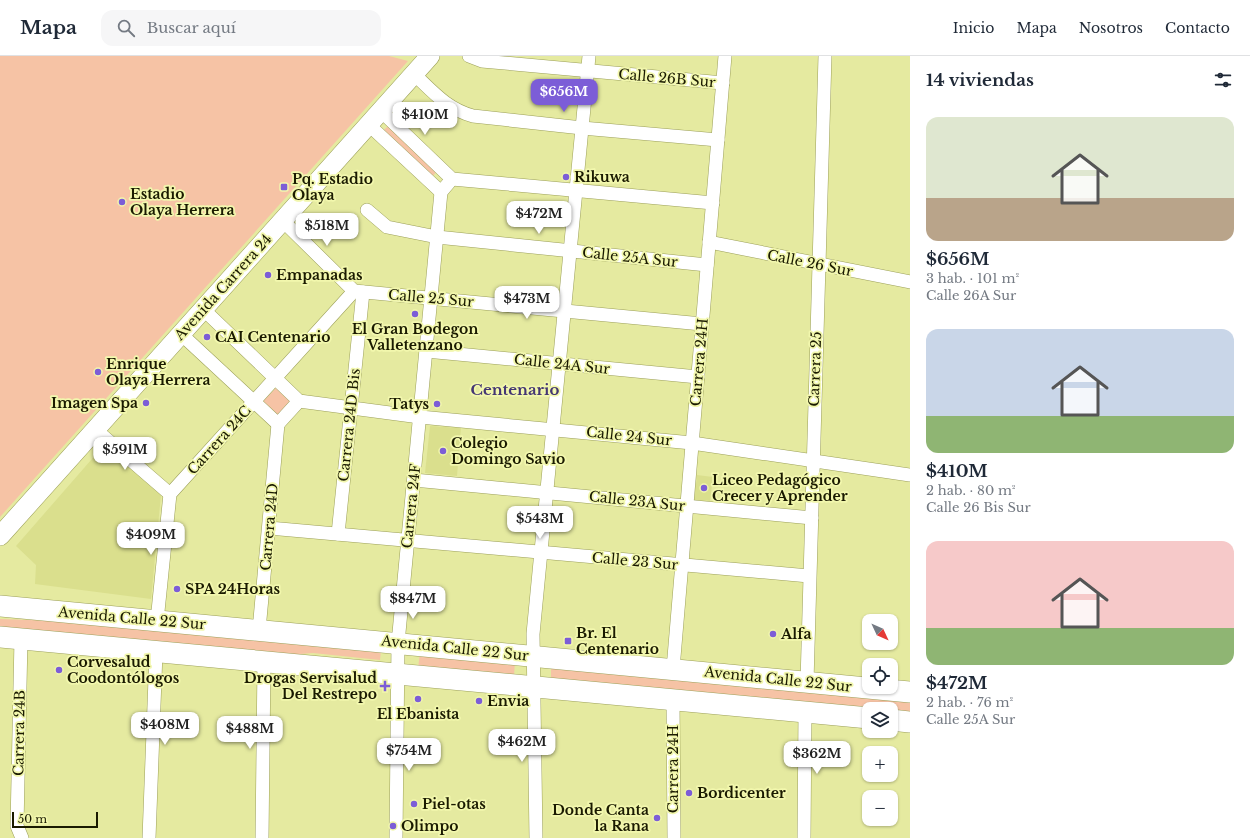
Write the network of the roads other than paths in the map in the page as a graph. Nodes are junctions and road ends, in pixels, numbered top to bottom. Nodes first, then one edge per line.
1 (430, 56) edge
2 (469, 56) edge
3 (589, 56) edge
4 (725, 56) edge
5 (825, 56) edge
6 (587, 71) junction
7 (414, 74) junction
8 (723, 83) junction
9 (375, 118) junction
10 (582, 128) junction
11 (718, 140) junction
12 (452, 178) junction
13 (577, 191) junction
14 (441, 192) junction
15 (713, 203) junction
16 (367, 210) dead end
17 (283, 220) junction
18 (437, 237) junction
19 (709, 242) junction
20 (571, 251) junction
21 (707, 265) junction
22 (818, 265) junction
23 (910, 282) edge
24 (359, 291) junction
25 (431, 298) junction
26 (204, 309) junction
27 (565, 311) junction
28 (702, 324) junction
29 (181, 334) junction
30 (426, 351) junction
31 (559, 364) junction
32 (698, 377) junction
33 (276, 378) junction
34 (299, 400) junction
35 (254, 402) junction
36 (351, 409) junction
37 (420, 417) junction
38 (278, 424) junction
39 (553, 429) junction
40 (96, 430) junction
41 (692, 443) junction
42 (812, 460) junction
43 (910, 475) edge
44 (414, 480) junction
45 (547, 492) junction
46 (170, 494) junction
47 (687, 506) junction
48 (812, 518) junction
49 (269, 528) junction
50 (338, 534) junction
51 (0, 536) edge
52 (408, 540) junction
53 (541, 553) junction
54 (682, 566) junction
55 (809, 576) junction
56 (6, 604) edge
57 (157, 621) junction
58 (259, 630) junction
59 (0, 637) edge
60 (21, 639) junction
61 (398, 642) junction
62 (156, 652) junction
63 (533, 656) junction
64 (264, 662) junction
65 (673, 669) junction
66 (398, 674) junction
67 (807, 682) junction
68 (533, 687) junction
69 (910, 692) edge
70 (673, 700) junction
71 (805, 712) junction
72 (862, 717) edge
73 (898, 721) edge
74 (910, 722) edge
75 (20, 832) edge
76 (149, 838) edge
77 (262, 838) edge
78 (396, 838) edge
79 (536, 838) edge
80 (674, 838) edge
81 (804, 838) edge

1 - 7 main road, Avenida Carrera 24
2 - 6 street, Calle 26B Sur
3 - 6 street
4 - 8 street, Carrera 24H
5 - 22 street, Carrera 25
6 - 8 street, Calle 26B Sur
6 - 10 street
7 - 9 main road, Avenida Carrera 24
7 - 10 street
8 - 11 street, Carrera 24H
9 - 12 street
9 - 14 street
9 - 17 main road, Avenida Carrera 24
10 - 11 street
10 - 13 street
11 - 15 street, Carrera 24H
12 - 13 street
12 - 14 street
13 - 15 street
13 - 20 street
14 - 18 street, Carrera 24F
15 - 19 street, Carrera 24H
16 - 18 street, Calle 25A Sur
17 - 24 street
17 - 26 main road, Avenida Carrera 24
18 - 20 street, Calle 25A Sur
18 - 25 street, Carrera 24F
19 - 21 street, Carrera 24H
19 - 22 street, Calle 26 Sur
20 - 21 street, Calle 25A Sur
20 - 27 street
21 - 28 street, Carrera 24H
22 - 23 street, Calle 26 Sur
22 - 42 street, Carrera 25
24 - 25 street, Calle 25 Sur
24 - 33 street, Carrera 24C
24 - 36 street, Carrera 24D Bis
25 - 27 street, Calle 25 Sur
25 - 30 street, Carrera 24F
26 - 29 main road, Avenida Carrera 24
26 - 33 street
27 - 28 street, Calle 25 Sur
27 - 31 street
28 - 32 street, Carrera 24H
29 - 35 street
29 - 40 main road, Avenida Carrera 24
30 - 31 street, Calle 24A Sur
30 - 37 street, Carrera 24F
31 - 32 street, Calle 24A Sur
31 - 39 street
32 - 41 street, Carrera 24H
33 - 34 street
33 - 35 street, Carrera 24C
34 - 36 street, Calle 24 Sur
34 - 38 street
35 - 38 street
35 - 46 street, Carrera 24C
36 - 37 street, Calle 24 Sur
36 - 50 street, Carrera 24D Bis
37 - 39 street, Calle 24 Sur
37 - 44 street, Carrera 24F
38 - 49 street, Carrera 24D
39 - 41 street, Calle 24 Sur
39 - 45 street
40 - 46 street
40 - 51 main road, Avenida Carrera 24
41 - 42 street, Calle 24 Sur
41 - 47 street, Carrera 24H
42 - 43 street, Calle 24 Sur
42 - 48 street, Carrera 25
44 - 45 street, Calle 23A Sur
44 - 52 street, Carrera 24F
45 - 47 street, Calle 23A Sur
45 - 53 street
46 - 57 street
47 - 48 street, Calle 23A Sur
47 - 54 street, Carrera 24H
48 - 55 street, Carrera 25
49 - 50 street, Calle 23 Sur
49 - 58 street, Carrera 24D
50 - 52 street, Calle 23 Sur
52 - 53 street, Calle 23 Sur
52 - 61 street, Carrera 24F
53 - 54 street, Calle 23 Sur
53 - 63 street
54 - 55 street, Calle 23 Sur
54 - 65 street, Carrera 24H
55 - 67 street, Carrera 25
56 - 57 main road, Avenida Calle 22 Sur
57 - 58 main road, Avenida Calle 22 Sur
58 - 61 main road, Avenida Calle 22 Sur
59 - 60 main road
60 - 62 main road
60 - 75 street, Carrera 24B
61 - 63 main road, Avenida Calle 22 Sur
61 - 66 street, Carrera 24F
62 - 64 main road
62 - 76 street
63 - 65 main road, Avenida Calle 22 Sur
63 - 68 street
64 - 66 main road
64 - 77 street
65 - 67 main road, Avenida Calle 22 Sur
66 - 68 main road
66 - 78 street, Carrera 24F
67 - 69 main road, Avenida Calle 22 Sur
68 - 70 main road
68 - 79 street
70 - 71 main road
70 - 80 street, Carrera 24H
71 - 72 main road
71 - 81 street
73 - 74 main road

